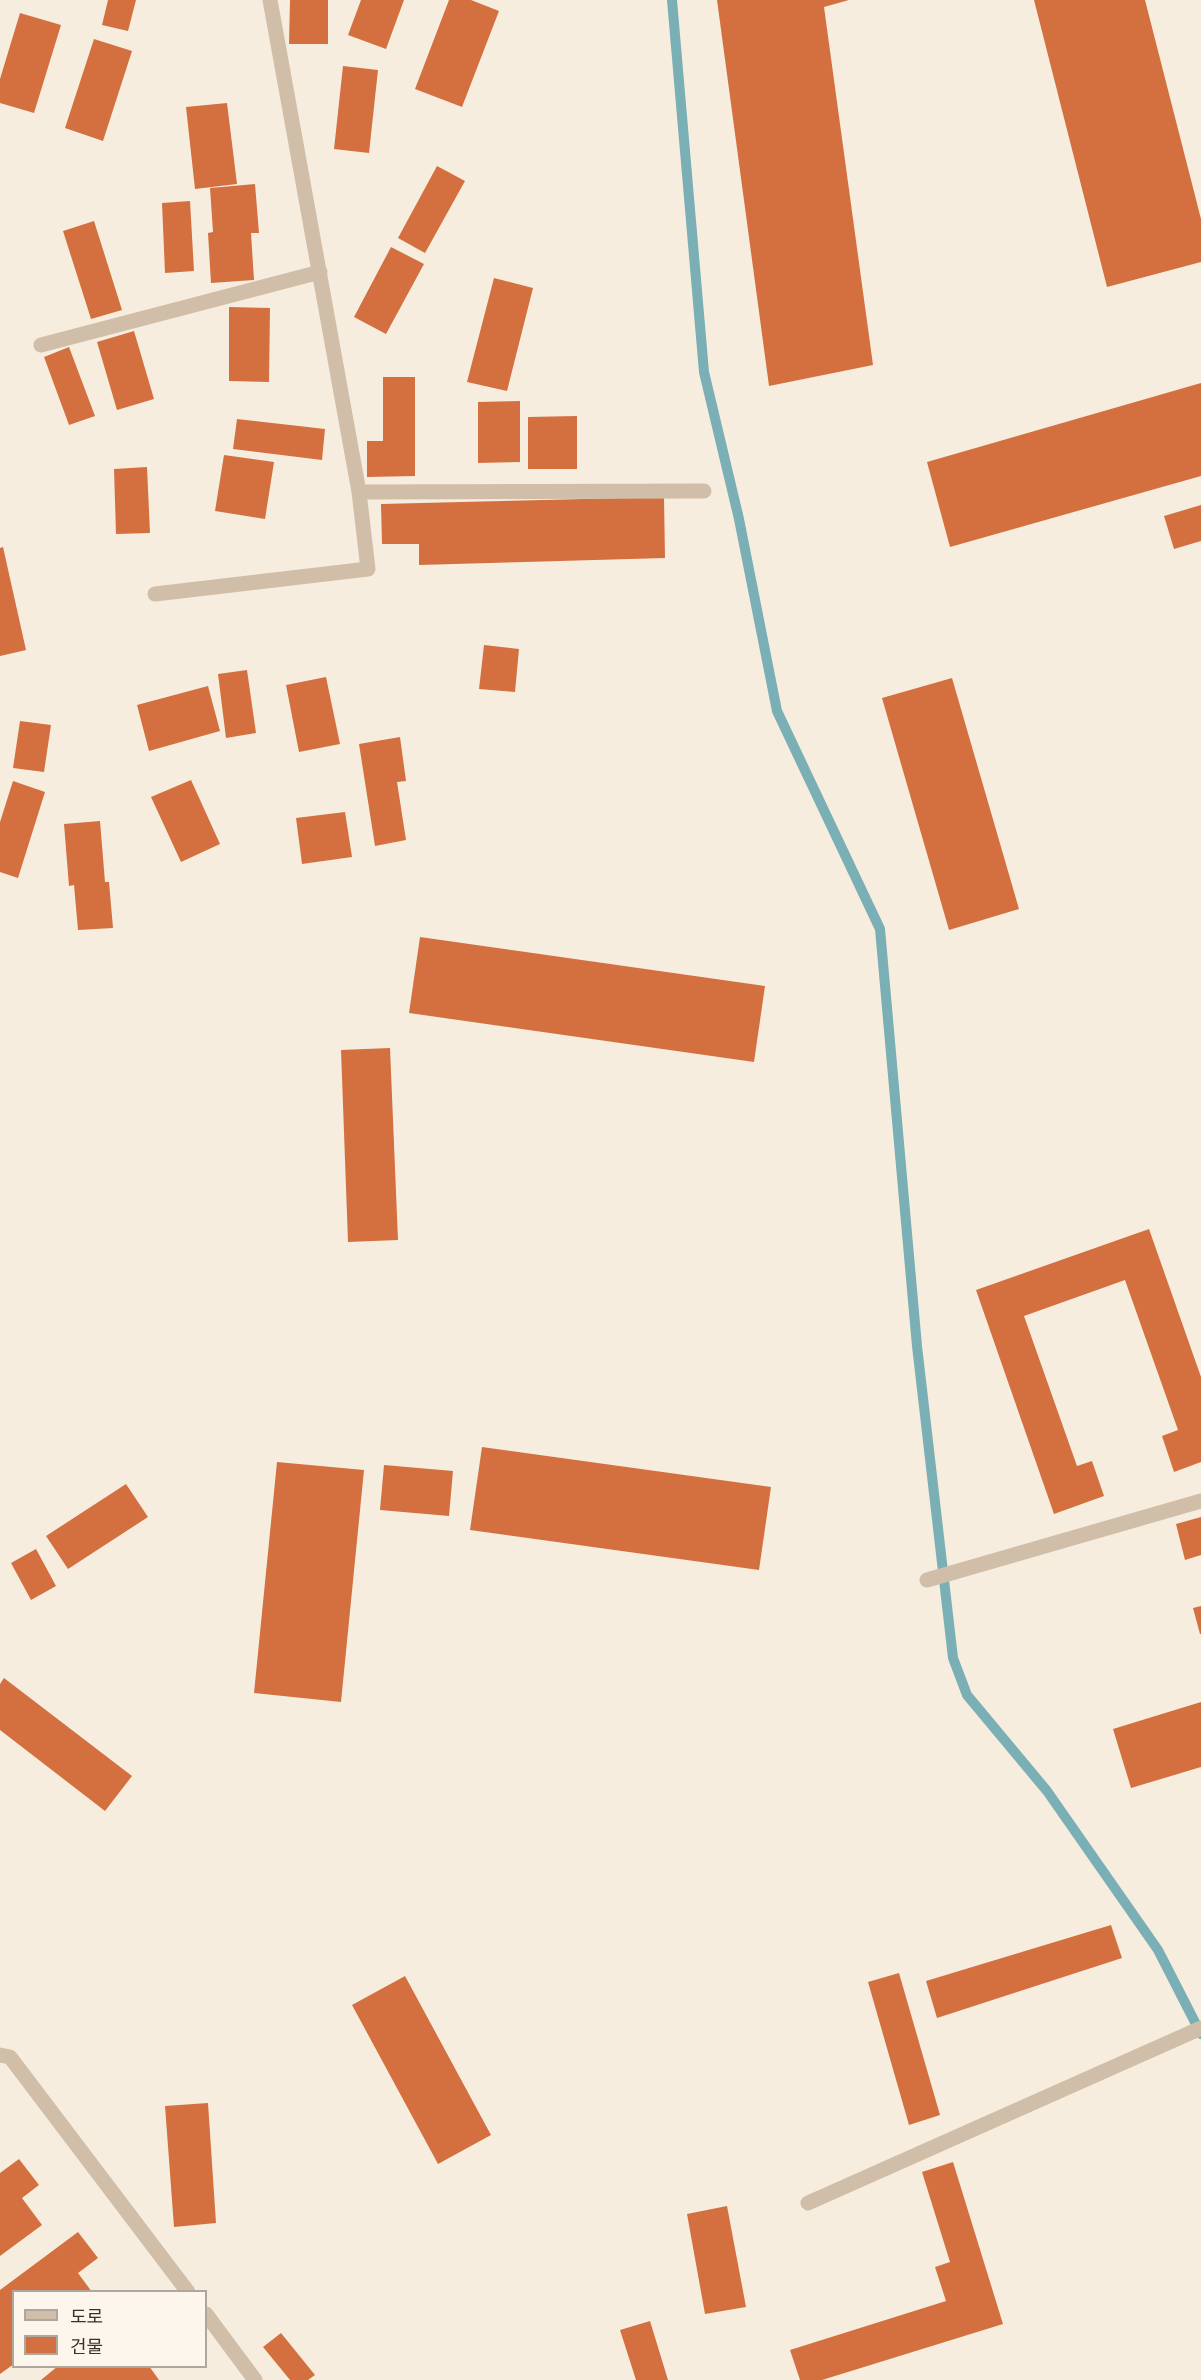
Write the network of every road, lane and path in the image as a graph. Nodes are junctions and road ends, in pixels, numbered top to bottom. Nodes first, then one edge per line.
1 (270, 0) edge
2 (320, 272) junction
3 (40, 345) dead end
4 (704, 491) dead end
5 (359, 492) junction
6 (154, 594) dead end
7 (1201, 1501) edge
8 (927, 1580) dead end
9 (1201, 2028) edge
10 (0, 2055) edge
11 (807, 2204) dead end
12 (186, 2290) edge
13 (207, 2315) edge
14 (255, 2380) edge

1 - 2 street
2 - 3 street
2 - 5 street
4 - 5 street
5 - 6 street
7 - 8 street
9 - 11 street
10 - 12 street
13 - 14 street

